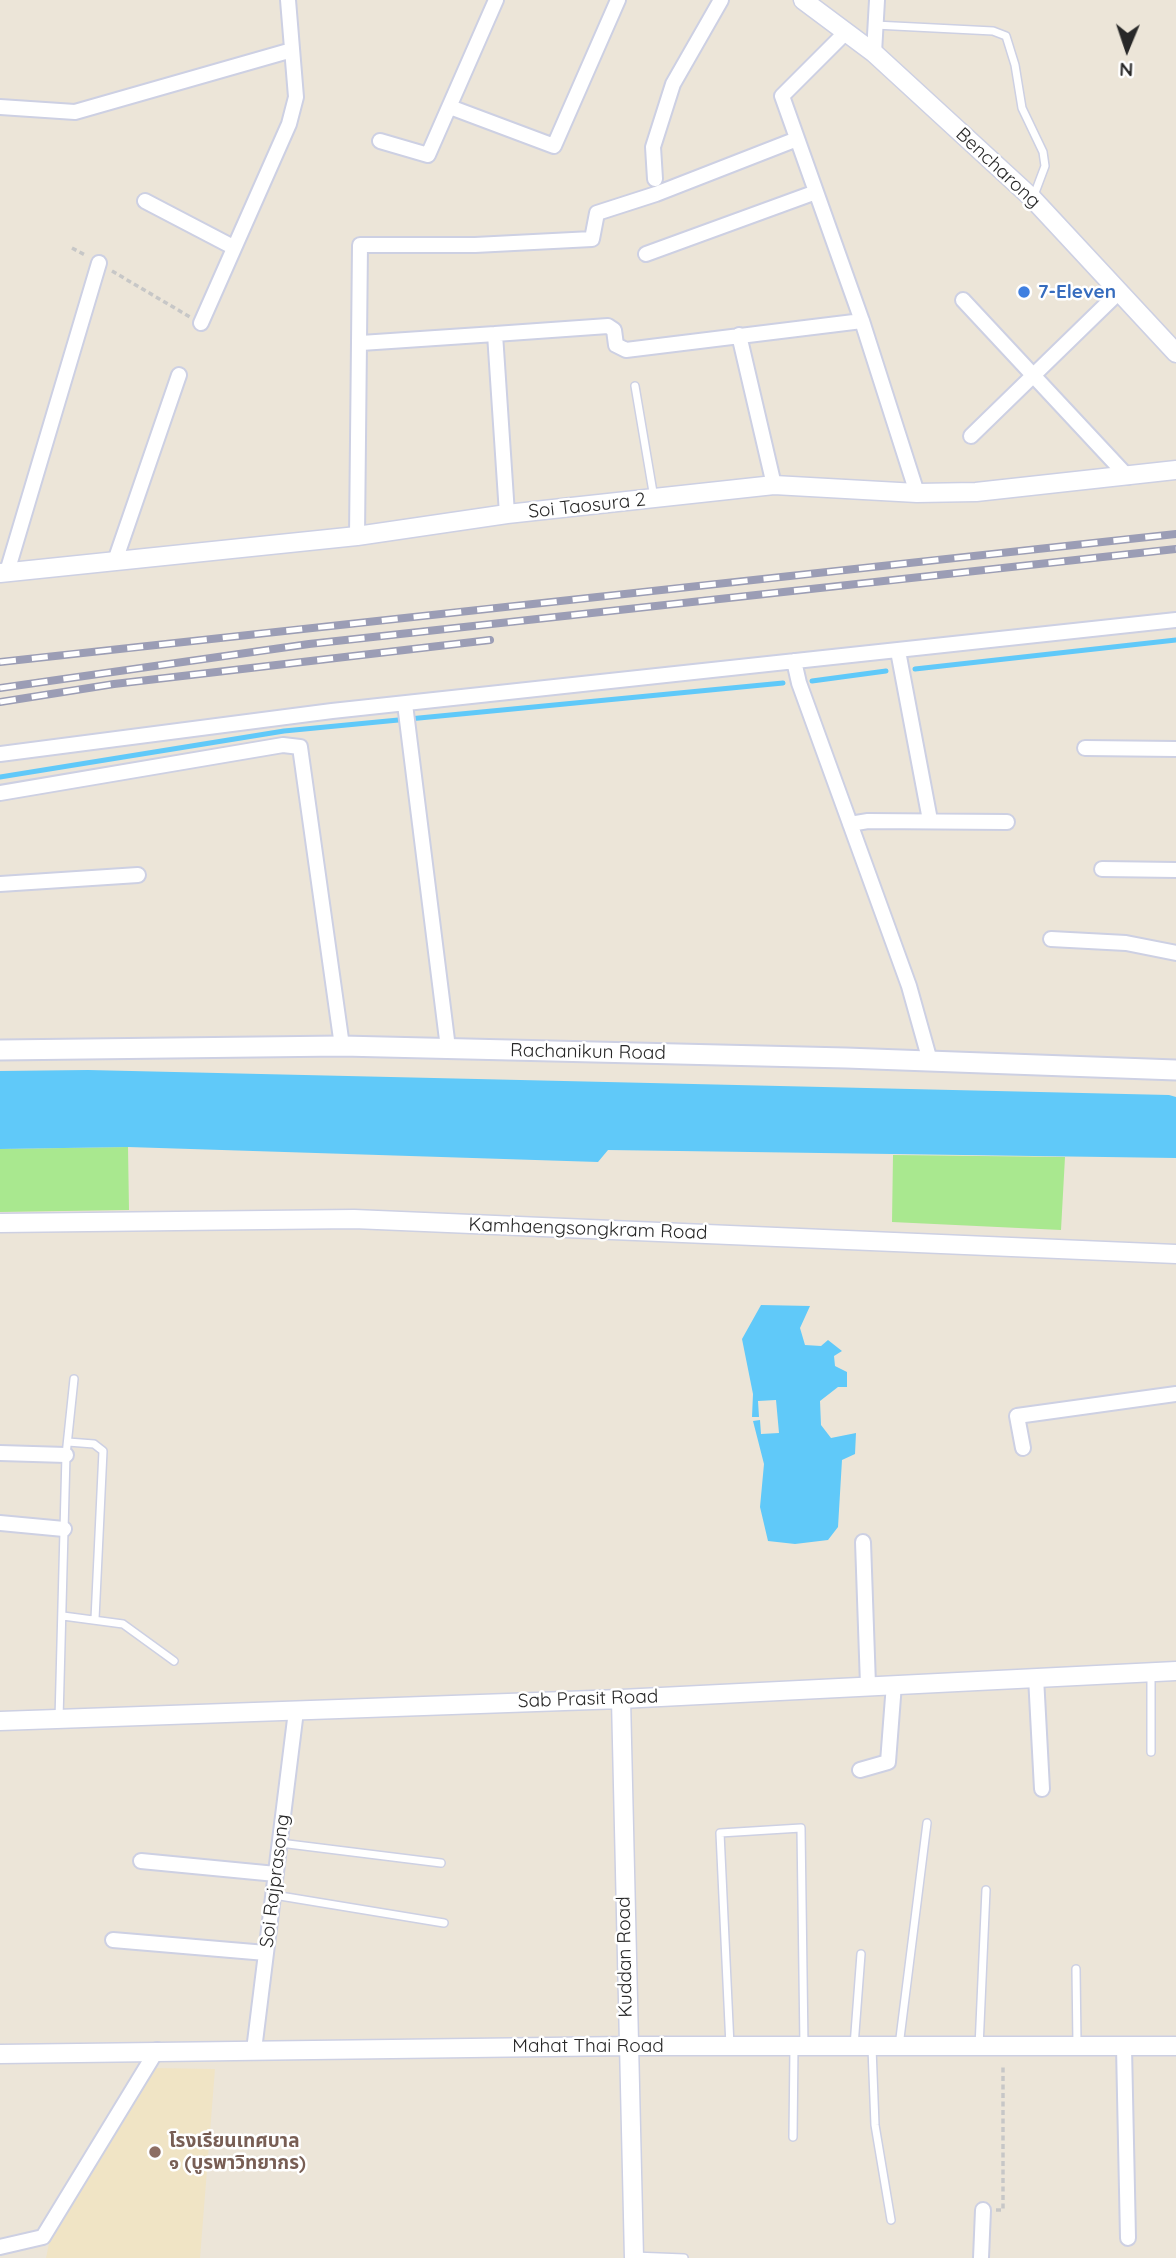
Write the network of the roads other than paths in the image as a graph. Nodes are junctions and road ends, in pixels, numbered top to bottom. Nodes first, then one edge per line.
1 (288, 0) edge
2 (496, 0) edge
3 (618, 0) edge
4 (721, 0) edge
5 (803, 0) edge
6 (877, 0) edge
7 (875, 24) junction
8 (845, 32) junction
9 (292, 50) junction
10 (874, 53) junction
11 (0, 107) edge
12 (450, 107) junction
13 (797, 139) junction
14 (380, 141) dead end
15 (655, 179) dead end
16 (816, 192) junction
17 (1032, 199) junction
18 (145, 201) dead end
19 (233, 247) junction
20 (646, 254) dead end
21 (99, 264) road end
22 (1120, 291) junction
23 (963, 300) dead end
24 (862, 321) junction
25 (201, 323) road end
26 (495, 334) junction
27 (738, 335) junction
28 (361, 343) junction
29 (1176, 353) edge
30 (179, 375) dead end
31 (1032, 375) junction
32 (635, 386) dead end
33 (971, 436) dead end
34 (1176, 470) edge
35 (1128, 477) junction
36 (774, 485) junction
37 (917, 493) junction
38 (654, 499) junction
39 (507, 514) junction
40 (357, 536) junction
41 (116, 558) junction
42 (3, 572) edge
43 (1176, 620) edge
44 (898, 650) junction
45 (794, 661) junction
46 (405, 706) junction
47 (1085, 748) dead end
48 (1176, 749) edge
49 (0, 754) edge
50 (0, 793) edge
51 (930, 820) junction
52 (1007, 822) dead end
53 (850, 824) junction
54 (1102, 869) dead end
55 (1176, 870) edge
56 (138, 875) dead end
57 (0, 884) edge
58 (1051, 939) dead end
59 (1176, 953) edge
60 (342, 1046) junction
61 (449, 1048) junction
62 (0, 1050) edge
63 (930, 1061) junction
64 (1176, 1070) edge
65 (0, 1223) edge
66 (1176, 1254) edge
67 (74, 1379) dead end
68 (1176, 1394) edge
69 (1023, 1448) dead end
70 (67, 1449) junction
71 (0, 1453) edge
72 (0, 1523) edge
73 (64, 1530) junction
74 (863, 1542) dead end
75 (63, 1616) junction
76 (95, 1619) junction
77 (174, 1661) dead end
78 (1176, 1671) edge
79 (1152, 1672) junction
80 (1036, 1677) junction
81 (894, 1684) junction
82 (868, 1685) junction
83 (621, 1699) junction
84 (296, 1711) junction
85 (58, 1719) junction
86 (0, 1721) edge
87 (1151, 1752) dead end
88 (860, 1770) dead end
89 (1042, 1789) dead end
90 (927, 1823) dead end
91 (281, 1843) junction
92 (141, 1861) dead end
93 (441, 1863) dead end
94 (276, 1874) junction
95 (986, 1889) dead end
96 (274, 1895) junction
97 (444, 1923) dead end
98 (113, 1940) dead end
99 (266, 1953) junction
100 (861, 1954) dead end
101 (1076, 1969) dead end
102 (627, 2046) junction
103 (730, 2046) junction
104 (1176, 2046) edge
105 (799, 2047) junction
106 (863, 2047) junction
107 (899, 2047) junction
108 (1124, 2047) junction
109 (979, 2048) junction
110 (1077, 2048) junction
111 (157, 2050) junction
112 (254, 2050) junction
113 (0, 2054) edge
114 (793, 2137) dead end
115 (983, 2210) dead end
116 (891, 2220) dead end
117 (1128, 2238) dead end
118 (0, 2247) edge
119 (634, 2257) edge
120 (684, 2258) edge
121 (981, 2258) edge

1 - 9 street
2 - 12 street
3 - 12 street
4 - 15 street
5 - 8 street, Bencharong
6 - 7 street
7 - 10 street
7 - 17 lane
8 - 10 street, Bencharong
8 - 13 street
9 - 11 street
9 - 19 street
10 - 17 street, Bencharong
12 - 14 street
13 - 16 street
13 - 28 street
16 - 20 street
16 - 24 street
17 - 22 street, Bencharong
18 - 19 street
19 - 25 street
21 - 42 street
22 - 29 street, Bencharong
22 - 31 street
23 - 31 street
24 - 27 street
24 - 37 street
26 - 27 street
26 - 28 street
26 - 39 street
27 - 36 street
28 - 40 street
30 - 41 street
31 - 33 street
31 - 35 street
32 - 38 lane
34 - 35 street, Soi Taosura 2
35 - 37 street, Soi Taosura 2
36 - 37 street, Soi Taosura 2
36 - 38 street, Soi Taosura 2
38 - 39 street, Soi Taosura 2
39 - 40 street, Soi Taosura 2
40 - 41 street, Soi Taosura 2
41 - 42 street, Soi Taosura 2
43 - 44 street
44 - 45 street
44 - 51 street
45 - 46 street
45 - 53 street
46 - 49 street
46 - 61 street
47 - 48 street
50 - 60 street
51 - 52 street
51 - 53 street
53 - 63 street
54 - 55 street
56 - 57 street
58 - 59 street
60 - 61 main road, Rachanikun Road
60 - 62 main road, Rachanikun Road
61 - 63 main road, Rachanikun Road
63 - 64 main road, Rachanikun Road
65 - 66 street, Kamhaengsongkram Road
67 - 70 lane
68 - 69 street
70 - 71 street
70 - 73 lane
70 - 76 lane
72 - 73 street
73 - 75 lane
74 - 82 street
75 - 76 lane
75 - 85 lane
76 - 77 lane
78 - 79 street, Sab Prasit Road
79 - 80 street, Sab Prasit Road
79 - 87 lane
80 - 81 street, Sab Prasit Road
80 - 89 street
81 - 82 street, Sab Prasit Road
81 - 88 street
82 - 83 street, Sab Prasit Road
83 - 84 street, Sab Prasit Road
83 - 102 street, Kuddan Road
84 - 85 street, Sab Prasit Road
84 - 91 street, Soi Rajprasong
85 - 86 street, Sab Prasit Road
90 - 107 lane
91 - 93 lane
91 - 94 street, Soi Rajprasong
92 - 94 street
94 - 96 street, Soi Rajprasong
95 - 109 lane
96 - 97 lane
96 - 99 street, Soi Rajprasong
98 - 99 street
99 - 112 street, Soi Rajprasong
100 - 106 lane
101 - 110 lane
102 - 103 street, Mahat Thai Road
102 - 112 street, Mahat Thai Road
102 - 119 street, Kuddan Road
103 - 105 street, Mahat Thai Road
103 - 105 lane
104 - 108 street, Mahat Thai Road
105 - 106 street, Mahat Thai Road
105 - 114 lane
106 - 107 street, Mahat Thai Road
106 - 116 lane
107 - 109 street, Mahat Thai Road
108 - 110 street, Mahat Thai Road
108 - 117 street
109 - 110 street, Mahat Thai Road
111 - 112 street, Mahat Thai Road
111 - 113 street, Mahat Thai Road
111 - 118 street
115 - 121 street
119 - 120 lane

